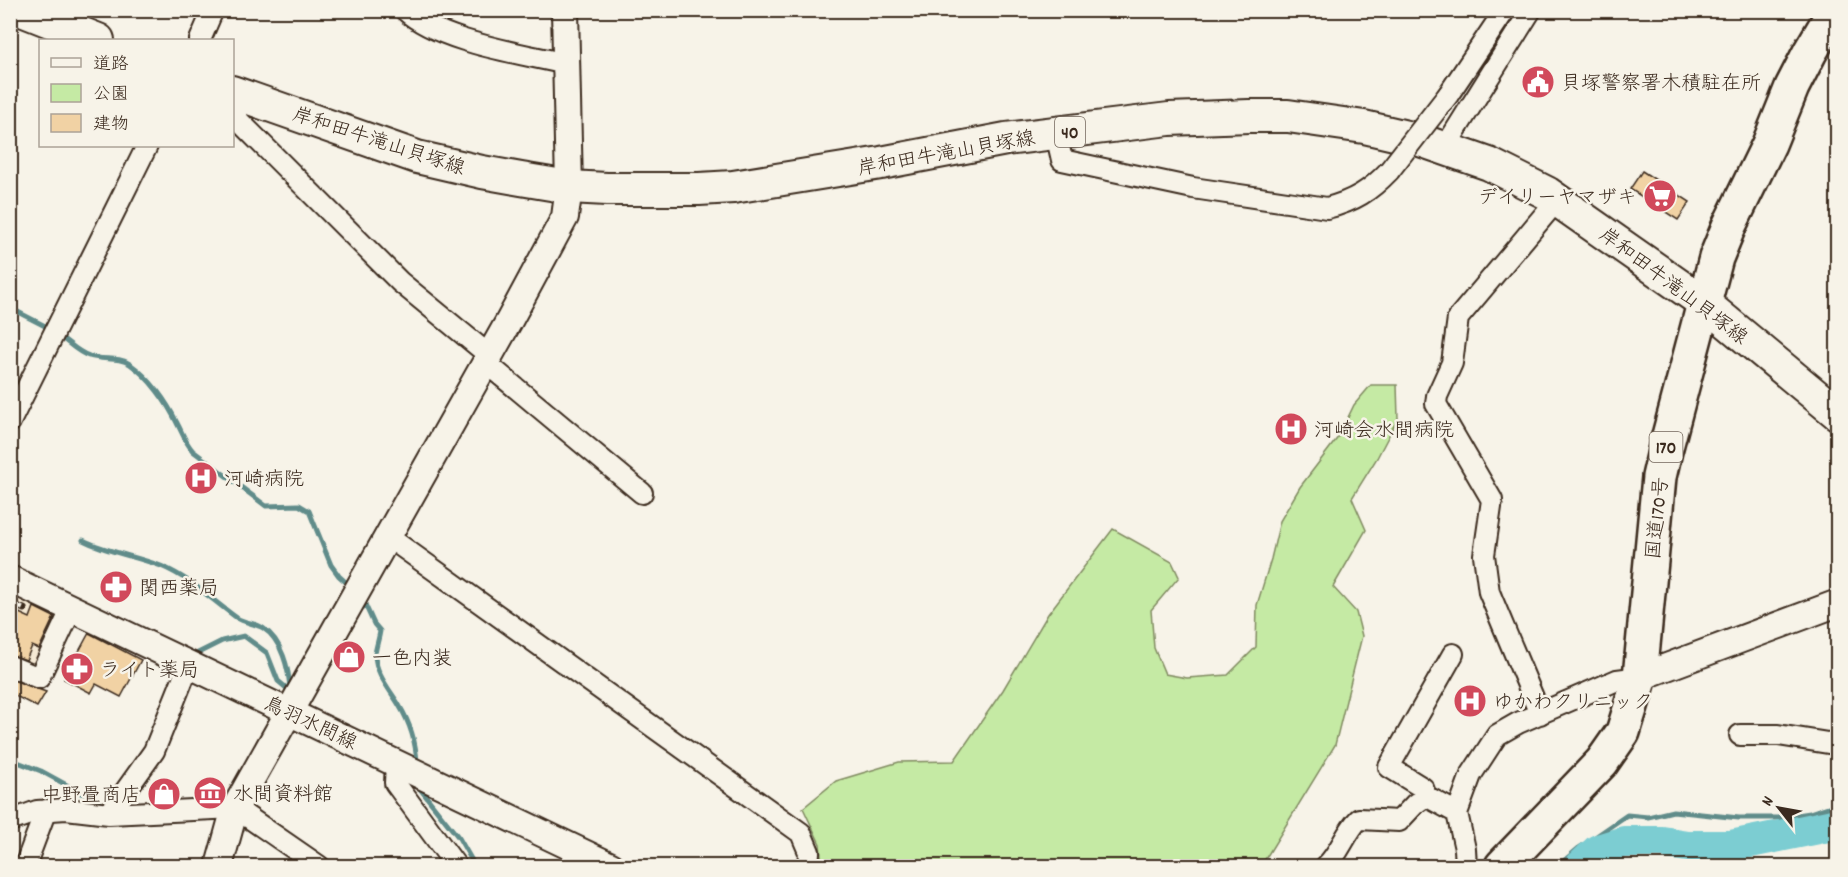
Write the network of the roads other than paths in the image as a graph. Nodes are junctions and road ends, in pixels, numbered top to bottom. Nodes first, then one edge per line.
1 (22, 10) edge
2 (213, 10) edge
3 (405, 10) edge
4 (566, 10) edge
5 (1505, 10) edge
6 (1531, 10) edge
7 (1835, 10) edge
8 (95, 39) edge
9 (200, 39) edge
10 (566, 64) junction
11 (234, 93) edge
12 (234, 109) edge
13 (1056, 134) junction
14 (147, 147) edge
15 (1444, 149) junction
16 (568, 187) junction
17 (1557, 200) junction
18 (1704, 303) junction
19 (488, 359) junction
20 (1838, 414) edge
21 (10, 422) edge
22 (642, 493) dead end
23 (387, 536) junction
24 (10, 579) edge
25 (1838, 603) edge
26 (72, 608) junction
27 (1453, 654) dead end
28 (189, 664) junction
29 (10, 666) edge
30 (1640, 677) junction
31 (288, 711) junction
32 (1540, 714) junction
33 (1740, 735) dead end
34 (1838, 742) edge
35 (396, 762) junction
36 (1426, 796) junction
37 (235, 808) junction
38 (46, 810) junction
39 (1457, 813) junction
40 (109, 814) junction
41 (10, 821) edge
42 (25, 867) edge
43 (219, 867) edge
44 (319, 867) edge
45 (456, 867) edge
46 (611, 867) edge
47 (808, 867) edge
48 (1326, 867) edge
49 (1466, 867) edge
50 (1502, 867) edge

1 - 8 main road
2 - 9 street
3 - 10 street
4 - 10 street
5 - 13 street, bridge
6 - 15 street
7 - 18 highway, 国道170号 / 170
10 - 16 street
11 - 16 main road, 岸和田牛滝山貝塚線 / 40
12 - 19 street
13 - 15 main road, 岸和田牛滝山貝塚線 / 40
13 - 16 main road, 岸和田牛滝山貝塚線 / 40
14 - 21 street
15 - 17 main road, 岸和田牛滝山貝塚線 / 40
16 - 19 street
17 - 18 main road, 岸和田牛滝山貝塚線 / 40
17 - 32 street
18 - 20 main road, 岸和田牛滝山貝塚線 / 40
18 - 30 highway, 国道170号 / 170
19 - 22 street
19 - 23 street
23 - 31 street
23 - 47 street
24 - 26 street, 鳥羽水間線
25 - 30 street
26 - 28 street, 鳥羽水間線
26 - 29 street
27 - 36 street
28 - 31 street, 鳥羽水間線
28 - 40 street
30 - 32 street
30 - 50 highway, 国道170号 / 170
31 - 35 street, 鳥羽水間線
31 - 37 street
32 - 39 street
33 - 34 street
35 - 45 street
35 - 46 street, 鳥羽水間線
36 - 39 street
36 - 48 street
37 - 40 street
37 - 43 street
37 - 44 street
38 - 40 street
38 - 41 street
38 - 42 street
39 - 49 street

